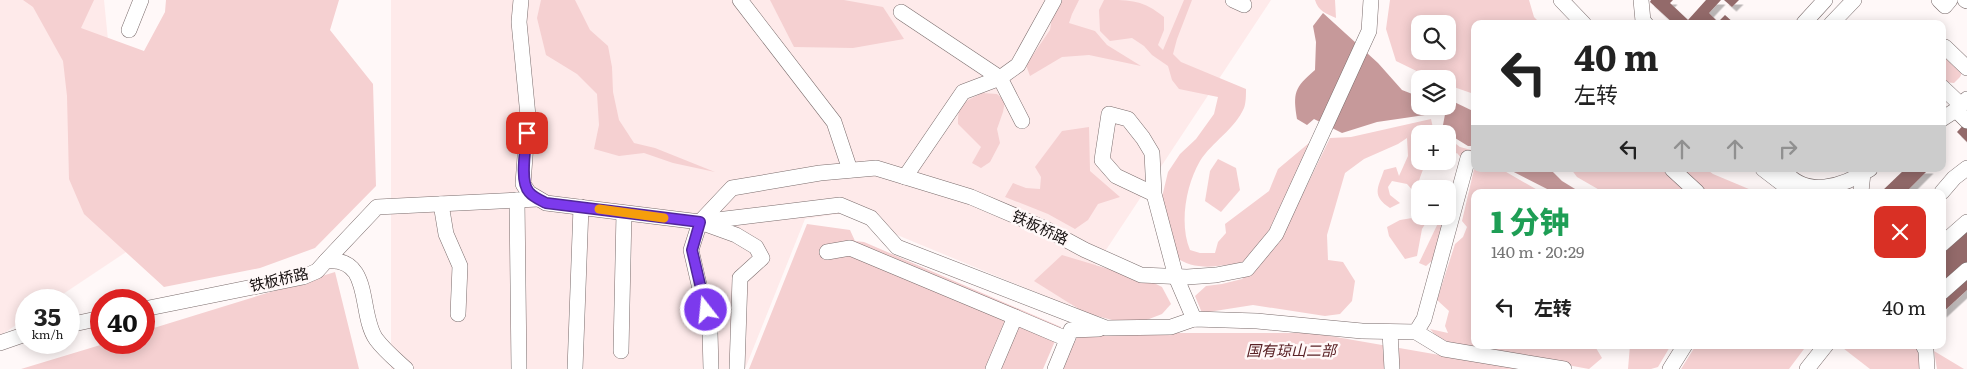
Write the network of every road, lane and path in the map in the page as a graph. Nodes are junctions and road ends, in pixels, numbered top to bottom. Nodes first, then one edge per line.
1 (141, 0) edge
2 (521, 0) edge
3 (740, 0) edge
4 (1054, 0) edge
5 (1371, 0) edge
6 (1561, 0) edge
7 (1641, 0) edge
8 (1825, 0) edge
9 (1854, 0) edge
10 (1939, 0) edge
11 (1950, 0) edge
12 (901, 12) dead end
13 (1580, 20) edge
14 (1643, 20) edge
15 (1807, 20) edge
16 (1835, 20) edge
17 (129, 30) dead end
18 (1946, 47) dead end
19 (1967, 68) edge
20 (1000, 78) junction
21 (1946, 91) edge
22 (1961, 104) edge
23 (1946, 116) edge
24 (1022, 121) dead end
25 (1967, 121) edge
26 (1468, 158) dead end
27 (1967, 168) edge
28 (850, 170) junction
29 (1675, 172) edge
30 (1767, 172) edge
31 (1785, 172) edge
32 (1865, 172) edge
33 (1867, 172) edge
34 (905, 176) junction
35 (1694, 189) edge
36 (1789, 189) edge
37 (1862, 189) edge
38 (1945, 189) edge
39 (1154, 194) junction
40 (538, 199) junction
41 (517, 200) junction
42 (441, 204) junction
43 (581, 207) junction
44 (624, 213) junction
45 (700, 222) junction
46 (1967, 222) edge
47 (1946, 240) edge
48 (828, 252) dead end
49 (326, 261) junction
50 (1967, 270) edge
51 (1176, 277) junction
52 (1946, 288) edge
53 (155, 307) edge
54 (458, 314) dead end
55 (1015, 317) junction
56 (1194, 319) junction
57 (1106, 328) junction
58 (1390, 332) junction
59 (1416, 332) junction
60 (15, 338) edge
61 (1067, 339) junction
62 (0, 343) edge
63 (1682, 349) edge
64 (1823, 349) edge
65 (1925, 349) edge
66 (621, 351) dead end
67 (406, 369) edge
68 (519, 369) edge
69 (575, 369) edge
70 (711, 369) edge
71 (737, 369) edge
72 (993, 369) edge
73 (1055, 369) edge
74 (1392, 369) edge
75 (1564, 369) edge
76 (1670, 369) edge
77 (1807, 369) edge
78 (1927, 369) edge

1 - 17 street
2 - 40 street
3 - 28 street
4 - 20 street
5 - 51 street, 铁板桥路
6 - 13 street
7 - 14 street
8 - 15 street
9 - 16 street
10 - 11 street
12 - 20 street
18 - 19 street
20 - 24 street
20 - 34 street
21 - 22 street
22 - 23 street
22 - 25 street
26 - 59 street
27 - 38 street
28 - 34 street, 铁板桥路
28 - 45 street, 铁板桥路
29 - 35 street
30 - 36 street
31 - 32 street
33 - 37 street
34 - 51 street, 铁板桥路
39 - 39 street
39 - 51 street
40 - 41 street
40 - 43 street
41 - 42 street
41 - 68 street
42 - 49 street
42 - 54 street
43 - 44 street
43 - 69 street
44 - 45 street
44 - 66 street
45 - 57 street
45 - 70 street, 铁板桥路
45 - 71 street
46 - 47 street
48 - 55 street
49 - 53 street, 铁板桥路
49 - 67 street, 铁板桥路
50 - 52 street
51 - 56 street
55 - 61 street
55 - 72 street
56 - 57 street
56 - 58 street
57 - 61 street
58 - 59 street
58 - 74 street
59 - 75 street
60 - 62 street
61 - 73 street
63 - 76 street
64 - 77 street
65 - 78 street

